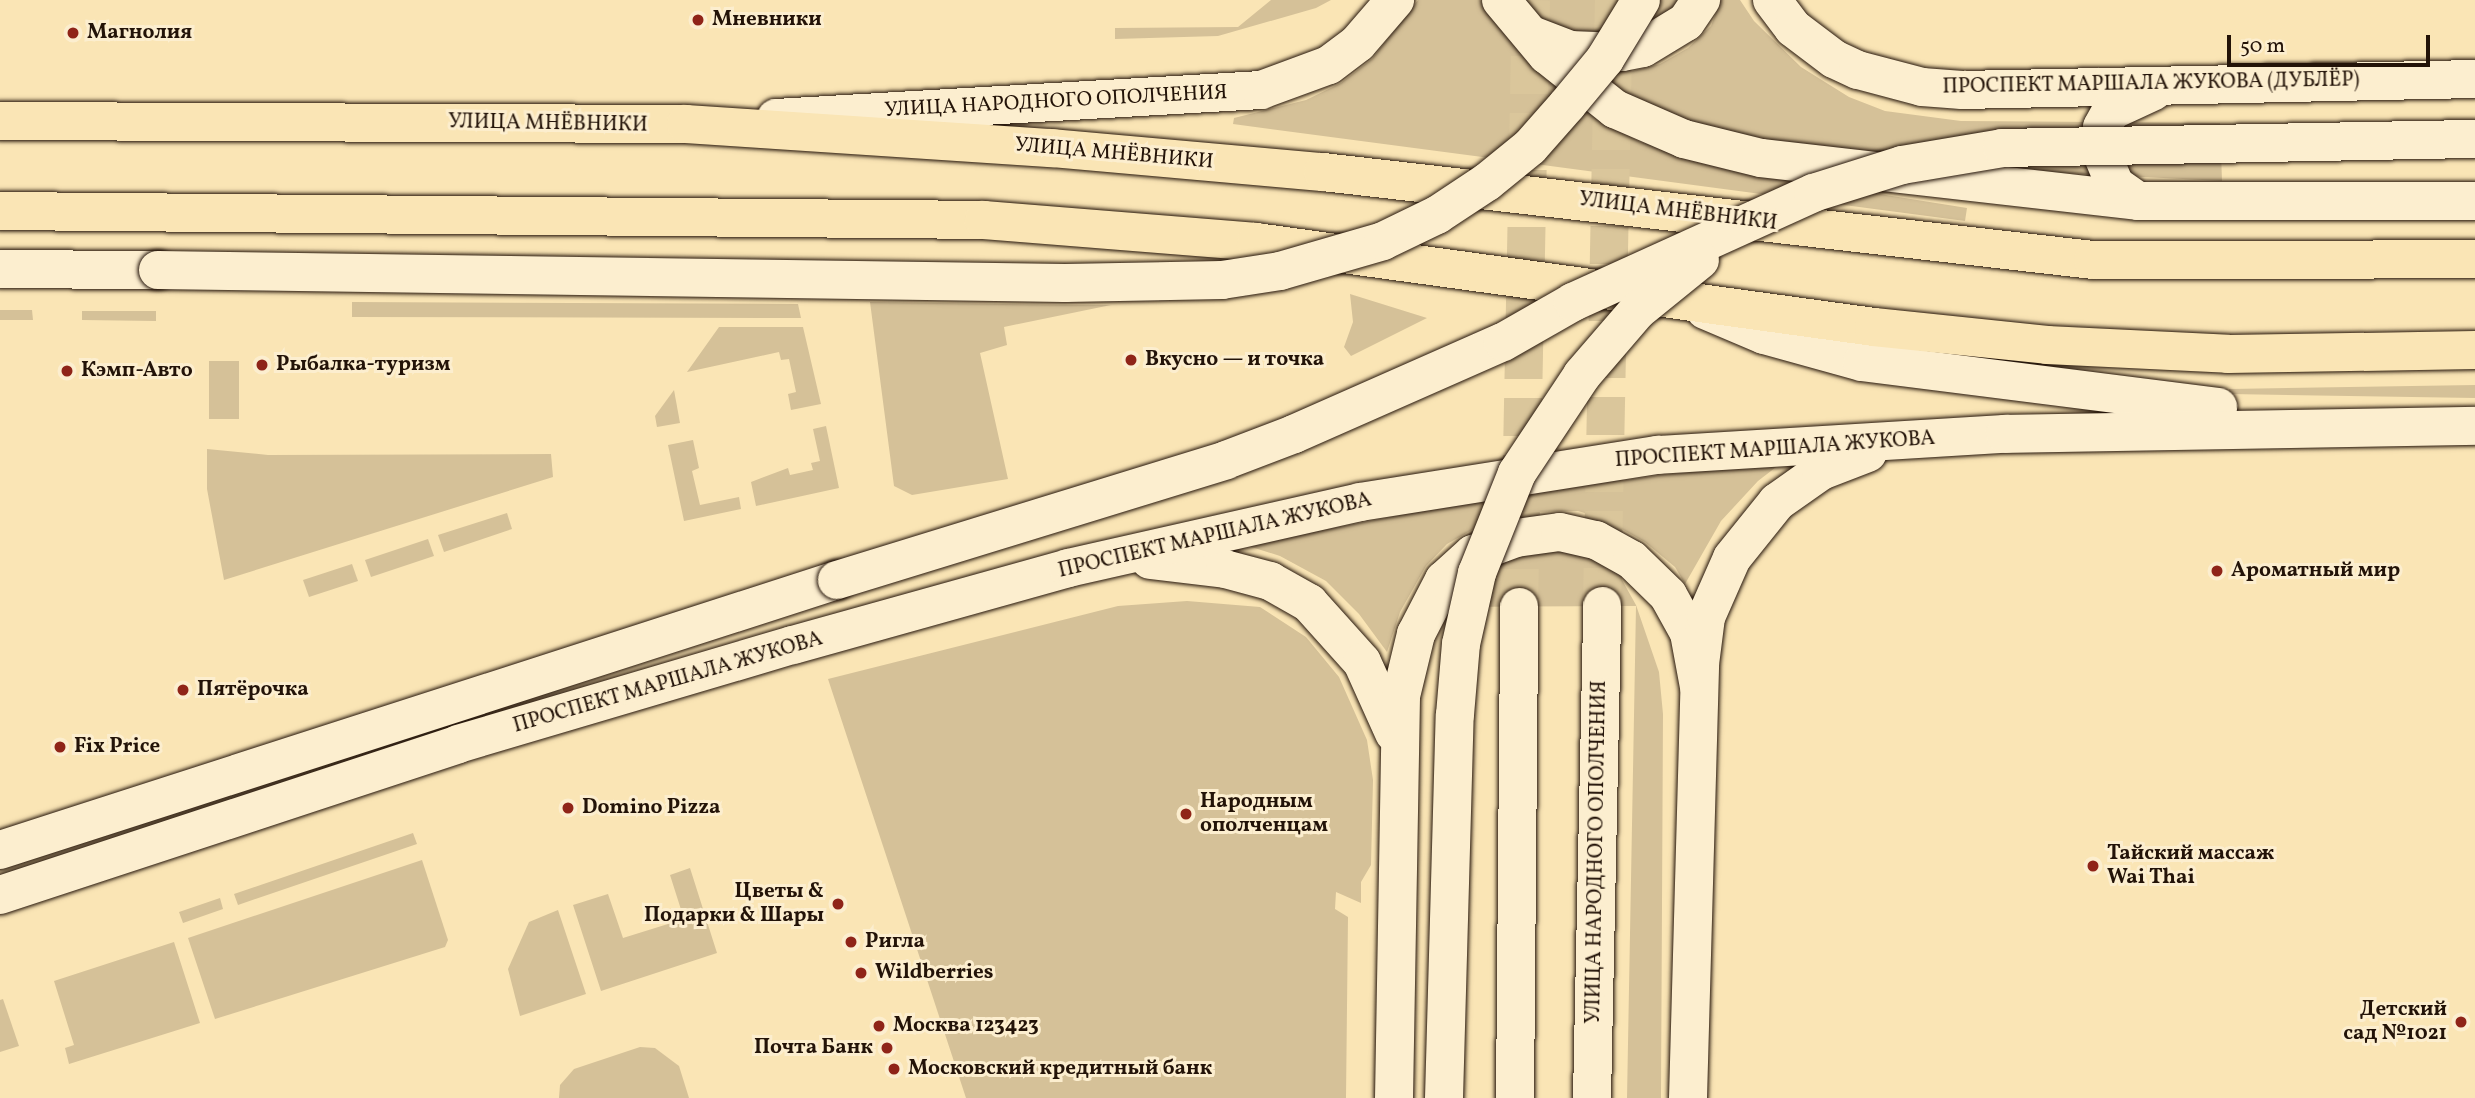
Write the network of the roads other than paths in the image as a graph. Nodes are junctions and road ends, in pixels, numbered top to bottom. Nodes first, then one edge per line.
1 (1395, 0) edge
2 (1640, 0) edge
3 (1701, 0) edge
4 (1772, 0) edge
5 (1509, 11) edge
6 (2475, 79) edge
7 (2187, 85) junction
8 (0, 121) edge
9 (686, 124) junction
10 (2475, 139) edge
11 (2138, 201) junction
12 (2475, 201) edge
13 (0, 211) edge
14 (1772, 212) junction
15 (2475, 259) edge
16 (0, 269) edge
17 (1674, 297) junction
18 (2475, 351) edge
19 (2436, 426) junction
20 (2475, 426) edge
21 (1959, 436) junction
22 (1068, 568) junction
23 (1602, 606) tunnel mouth
24 (1519, 607) tunnel mouth
25 (1699, 687) junction
26 (1399, 753) junction
27 (0, 850) edge
28 (0, 895) edge
29 (1394, 1098) edge
30 (1444, 1098) edge
31 (1515, 1098) edge
32 (1592, 1098) edge
33 (1688, 1098) edge

1 - 9 main road, УЛИЦА НАРОДНОГО ОПОЛЧЕНИЯ
2 - 16 main road, bridge
3 - 5 main road
4 - 7 main road, ПРОСПЕКТ МАРШАЛА ЖУКОВА (ДУБЛЁР)
5 - 11 main road
6 - 7 main road, ПРОСПЕКТ МАРШАЛА ЖУКОВА (ДУБЛЁР)
7 - 11 main road
8 - 9 main road, УЛИЦА МНЁВНИКИ
9 - 15 main road, УЛИЦА МНЁВНИКИ
10 - 14 main road, bridge
11 - 12 main road
13 - 17 main road
14 - 27 main road, ПРОСПЕКТ МАРШАЛА ЖУКОВА, bridge
14 - 30 main road, bridge
17 - 18 main road
17 - 19 main road
19 - 20 main road, ПРОСПЕКТ МАРШАЛА ЖУКОВА
19 - 21 main road, ПРОСПЕКТ МАРШАЛА ЖУКОВА
21 - 22 main road, ПРОСПЕКТ МАРШАЛА ЖУКОВА
21 - 25 main road
22 - 26 main road
22 - 28 main road, ПРОСПЕКТ МАРШАЛА ЖУКОВА
23 - 32 main road, УЛИЦА НАРОДНОГО ОПОЛЧЕНИЯ
24 - 31 main road
25 - 26 main road
25 - 33 main road
26 - 29 main road

